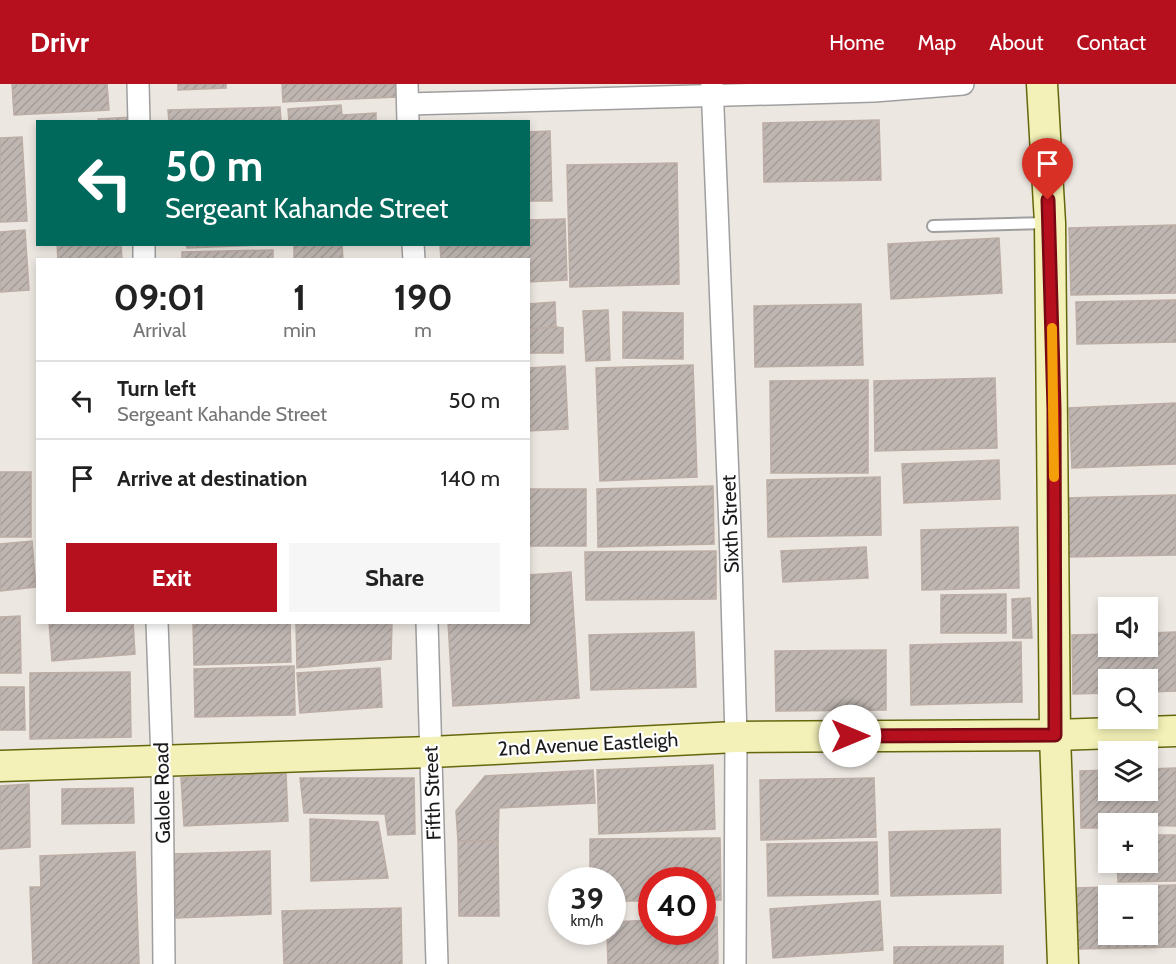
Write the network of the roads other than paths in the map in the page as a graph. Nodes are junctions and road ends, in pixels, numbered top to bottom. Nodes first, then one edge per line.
1 (138, 84) edge
2 (963, 84) edge
3 (1042, 84) edge
4 (713, 90) edge
5 (408, 103) edge
6 (139, 120) edge
7 (1050, 223) junction
8 (933, 226) dead end
9 (157, 624) edge
10 (427, 624) edge
11 (1176, 731) edge
12 (1055, 735) junction
13 (736, 737) junction
14 (431, 752) junction
15 (162, 761) junction
16 (0, 766) edge
17 (164, 964) edge
18 (437, 964) edge
19 (735, 964) edge
20 (1063, 964) edge

1 - 6 street
2 - 4 street
3 - 7 street
4 - 5 street
4 - 13 street, Sixth Street
7 - 8 lane
7 - 12 street
9 - 15 street, Galole Road
10 - 14 street, Fifth Street
11 - 12 street, 2nd Avenue Eastleigh
12 - 13 street, 2nd Avenue Eastleigh
12 - 20 street
13 - 14 street, 2nd Avenue Eastleigh
13 - 19 street, Sixth Street
14 - 15 street, 2nd Avenue Eastleigh
14 - 18 street, Fifth Street
15 - 16 street, 2nd Avenue Eastleigh
15 - 17 street, Galole Road

